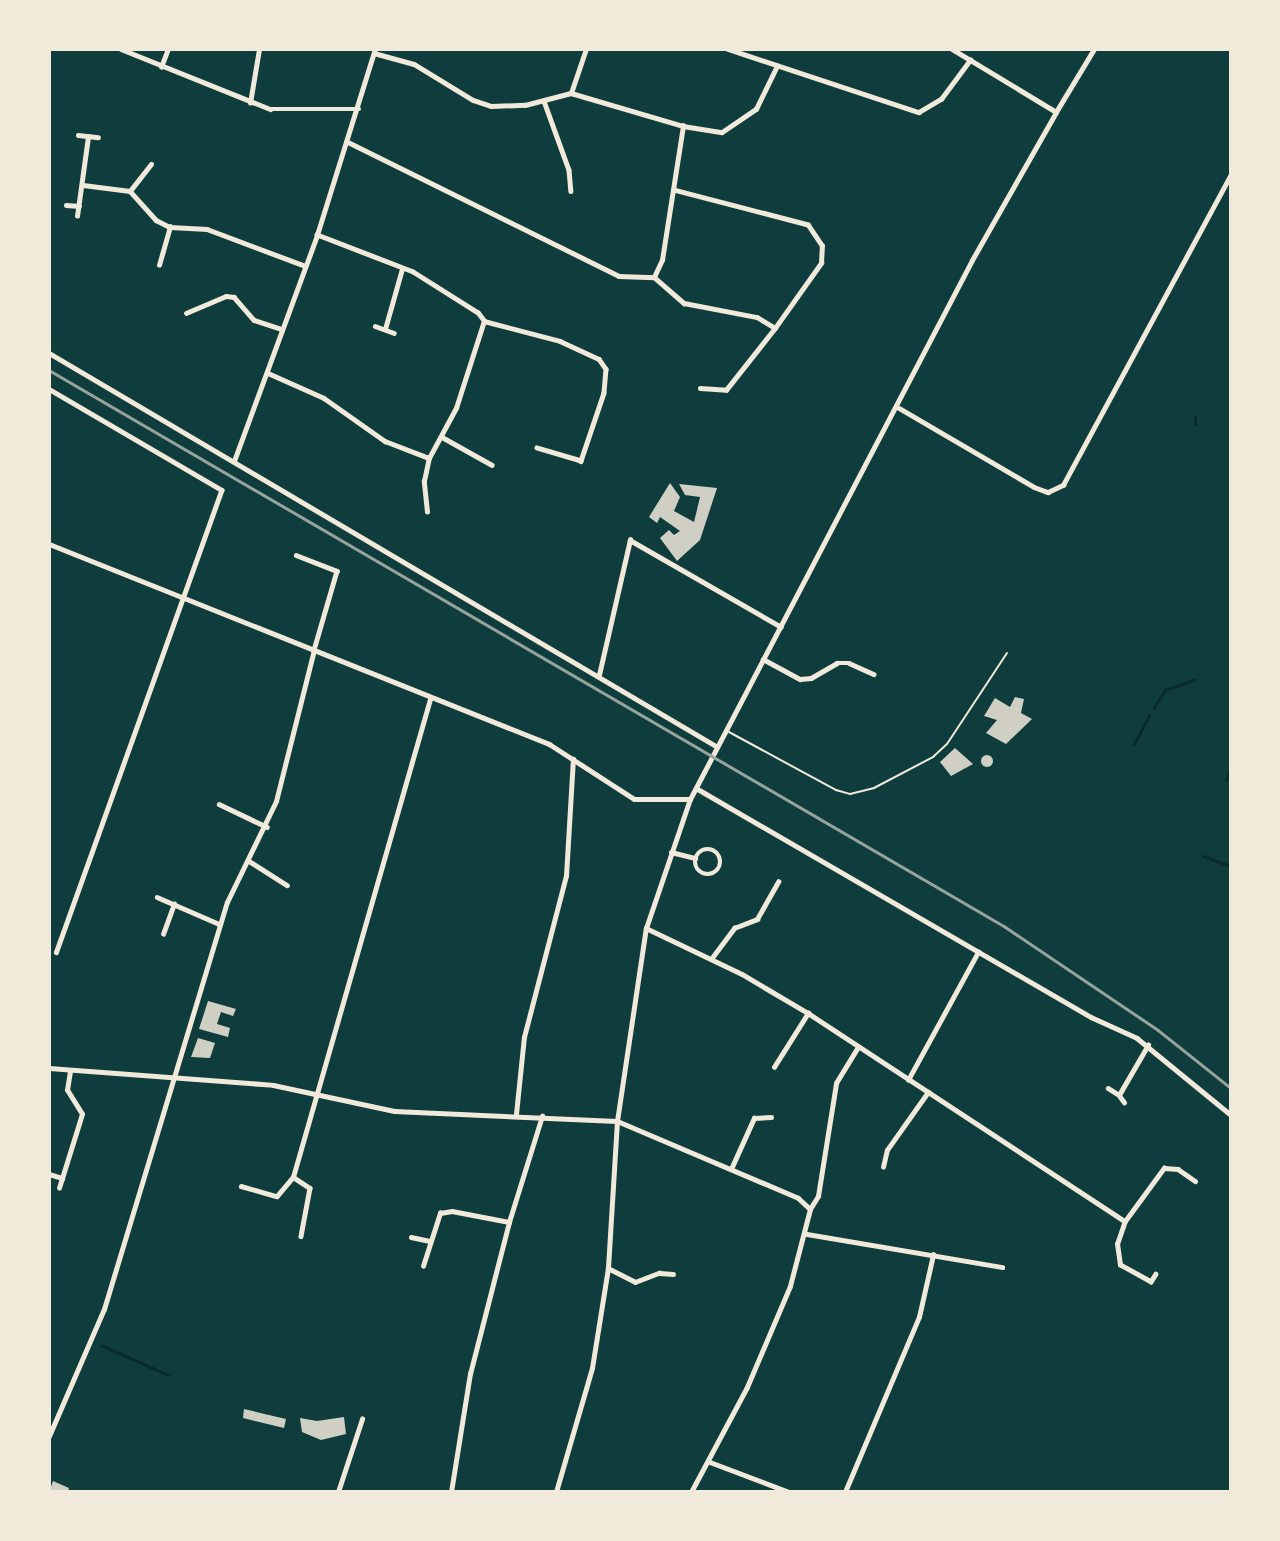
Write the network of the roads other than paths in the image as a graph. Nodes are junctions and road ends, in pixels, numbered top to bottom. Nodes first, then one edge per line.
1 (121, 49) edge
2 (168, 49) edge
3 (259, 49) edge
4 (586, 49) edge
5 (728, 49) edge
6 (952, 49) edge
7 (1094, 49) edge
8 (374, 51) edge
9 (970, 60) junction
10 (161, 66) junction
11 (777, 66) junction
12 (571, 93) junction
13 (544, 101) junction
14 (250, 103) junction
15 (359, 109) junction
16 (1056, 112) junction
17 (683, 126) junction
18 (79, 135) dead end
19 (88, 137) junction
20 (97, 137) dead end
21 (348, 142) junction
22 (150, 164) dead end
23 (1231, 174) edge
24 (83, 186) junction
25 (674, 190) junction
26 (130, 191) junction
27 (571, 191) dead end
28 (66, 205) dead end
29 (79, 206) junction
30 (78, 216) dead end
31 (170, 227) junction
32 (317, 235) junction
33 (159, 265) dead end
34 (303, 265) junction
35 (402, 269) junction
36 (654, 277) junction
37 (186, 313) dead end
38 (484, 321) junction
39 (375, 326) dead end
40 (775, 328) junction
41 (281, 329) junction
42 (385, 329) junction
43 (394, 333) dead end
44 (49, 353) edge
45 (268, 373) junction
46 (700, 388) dead end
47 (49, 389) edge
48 (899, 408) junction
49 (442, 437) junction
50 (537, 448) dead end
51 (429, 458) junction
52 (234, 461) junction
53 (492, 465) dead end
54 (427, 512) dead end
55 (49, 544) edge
56 (296, 555) dead end
57 (184, 598) junction
58 (781, 627) junction
59 (314, 650) junction
60 (1007, 653) dead end
61 (763, 659) junction
62 (874, 674) dead end
63 (599, 675) junction
64 (430, 698) junction
65 (725, 729) junction
66 (716, 746) junction
67 (573, 759) junction
68 (696, 788) junction
69 (690, 799) junction
70 (219, 804) dead end
71 (267, 827) junction
72 (671, 852) junction
73 (695, 858) junction
74 (249, 861) junction
75 (778, 881) dead end
76 (287, 885) dead end
77 (157, 897) dead end
78 (174, 904) junction
79 (219, 924) junction
80 (646, 928) junction
81 (163, 934) dead end
82 (57, 952) dead end
83 (978, 952) junction
84 (711, 959) junction
85 (808, 1013) junction
86 (1148, 1045) junction
87 (858, 1047) junction
88 (774, 1067) dead end
89 (49, 1068) edge
90 (70, 1072) junction
91 (175, 1074) junction
92 (908, 1080) junction
93 (1108, 1088) dead end
94 (928, 1092) junction
95 (1119, 1095) junction
96 (318, 1096) junction
97 (1124, 1102) dead end
98 (516, 1114) junction
99 (1231, 1115) edge
100 (542, 1116) junction
101 (771, 1117) dead end
102 (617, 1121) junction
103 (883, 1167) dead end
104 (731, 1169) junction
105 (49, 1174) edge
106 (293, 1177) junction
107 (62, 1178) junction
108 (1195, 1181) dead end
109 (241, 1186) dead end
110 (59, 1188) dead end
111 (810, 1209) junction
112 (509, 1222) junction
113 (1125, 1222) junction
114 (807, 1234) junction
115 (300, 1236) dead end
116 (411, 1237) dead end
117 (430, 1241) junction
118 (933, 1255) junction
119 (423, 1266) dead end
120 (1002, 1267) dead end
121 (608, 1268) junction
122 (673, 1274) dead end
123 (1156, 1274) dead end
124 (362, 1419) dead end
125 (49, 1436) edge
126 (710, 1462) junction
127 (338, 1492) edge
128 (451, 1492) edge
129 (556, 1492) edge
130 (691, 1492) edge
131 (789, 1492) edge
132 (845, 1492) edge

1 - 10 street
2 - 10 street
3 - 14 street
4 - 12 street
5 - 11 street
6 - 9 street
7 - 16 street
8 - 13 street
8 - 15 street
9 - 11 street
9 - 16 street
10 - 14 street
11 - 17 street
12 - 13 street
12 - 17 street
13 - 27 street
14 - 15 street
15 - 21 street
16 - 48 street
17 - 25 street
18 - 19 street
19 - 20 street
19 - 24 street
21 - 32 street
21 - 36 street
22 - 26 street
23 - 48 street
24 - 26 street
24 - 29 street
25 - 36 street
25 - 40 street
26 - 31 street
28 - 29 street
29 - 30 street
31 - 33 street
31 - 34 street
32 - 34 street
32 - 35 street
34 - 41 street
35 - 38 street
35 - 42 street
36 - 40 street
37 - 41 street
38 - 49 street
38 - 50 street
39 - 42 street
40 - 46 street
41 - 45 street
42 - 43 street
44 - 52 street
45 - 51 street
45 - 52 street
47 - 57 street
48 - 58 street
49 - 51 street
49 - 53 street
51 - 54 street
52 - 63 street
55 - 57 street
56 - 59 street
57 - 59 street
57 - 82 street
58 - 61 street
58 - 63 street
59 - 64 street
59 - 71 street
60 - 65 lane
61 - 62 street
61 - 65 street
63 - 66 street
64 - 67 street
64 - 96 street
65 - 66 street
66 - 68 street
67 - 69 street
67 - 98 street
68 - 69 street
68 - 83 street
69 - 72 street
70 - 71 street
71 - 74 street
72 - 73 street
72 - 80 street
73 - 73 street
74 - 76 street
74 - 79 street
75 - 84 street
77 - 78 street
78 - 79 street
78 - 81 street
79 - 91 street
80 - 84 street
80 - 102 street
83 - 86 street
83 - 92 street
84 - 85 street
85 - 87 street
85 - 88 street
86 - 95 street
86 - 99 street
87 - 92 street
87 - 111 street
89 - 90 street
90 - 91 street
90 - 107 street
91 - 96 street
91 - 125 street
92 - 94 street
93 - 95 street
94 - 103 street
94 - 113 street
95 - 97 street
96 - 98 street
96 - 106 street
98 - 100 street
100 - 102 street
100 - 112 street
101 - 104 street
102 - 104 street
102 - 121 street
104 - 111 street
105 - 107 street
106 - 109 street
106 - 115 street
107 - 110 street
108 - 113 street
111 - 114 street
112 - 117 street
112 - 128 street
113 - 123 street
114 - 118 street
114 - 126 street
116 - 117 street
117 - 119 street
118 - 120 street
118 - 132 street
121 - 122 street
121 - 129 street
124 - 127 street
126 - 130 street
126 - 131 street

